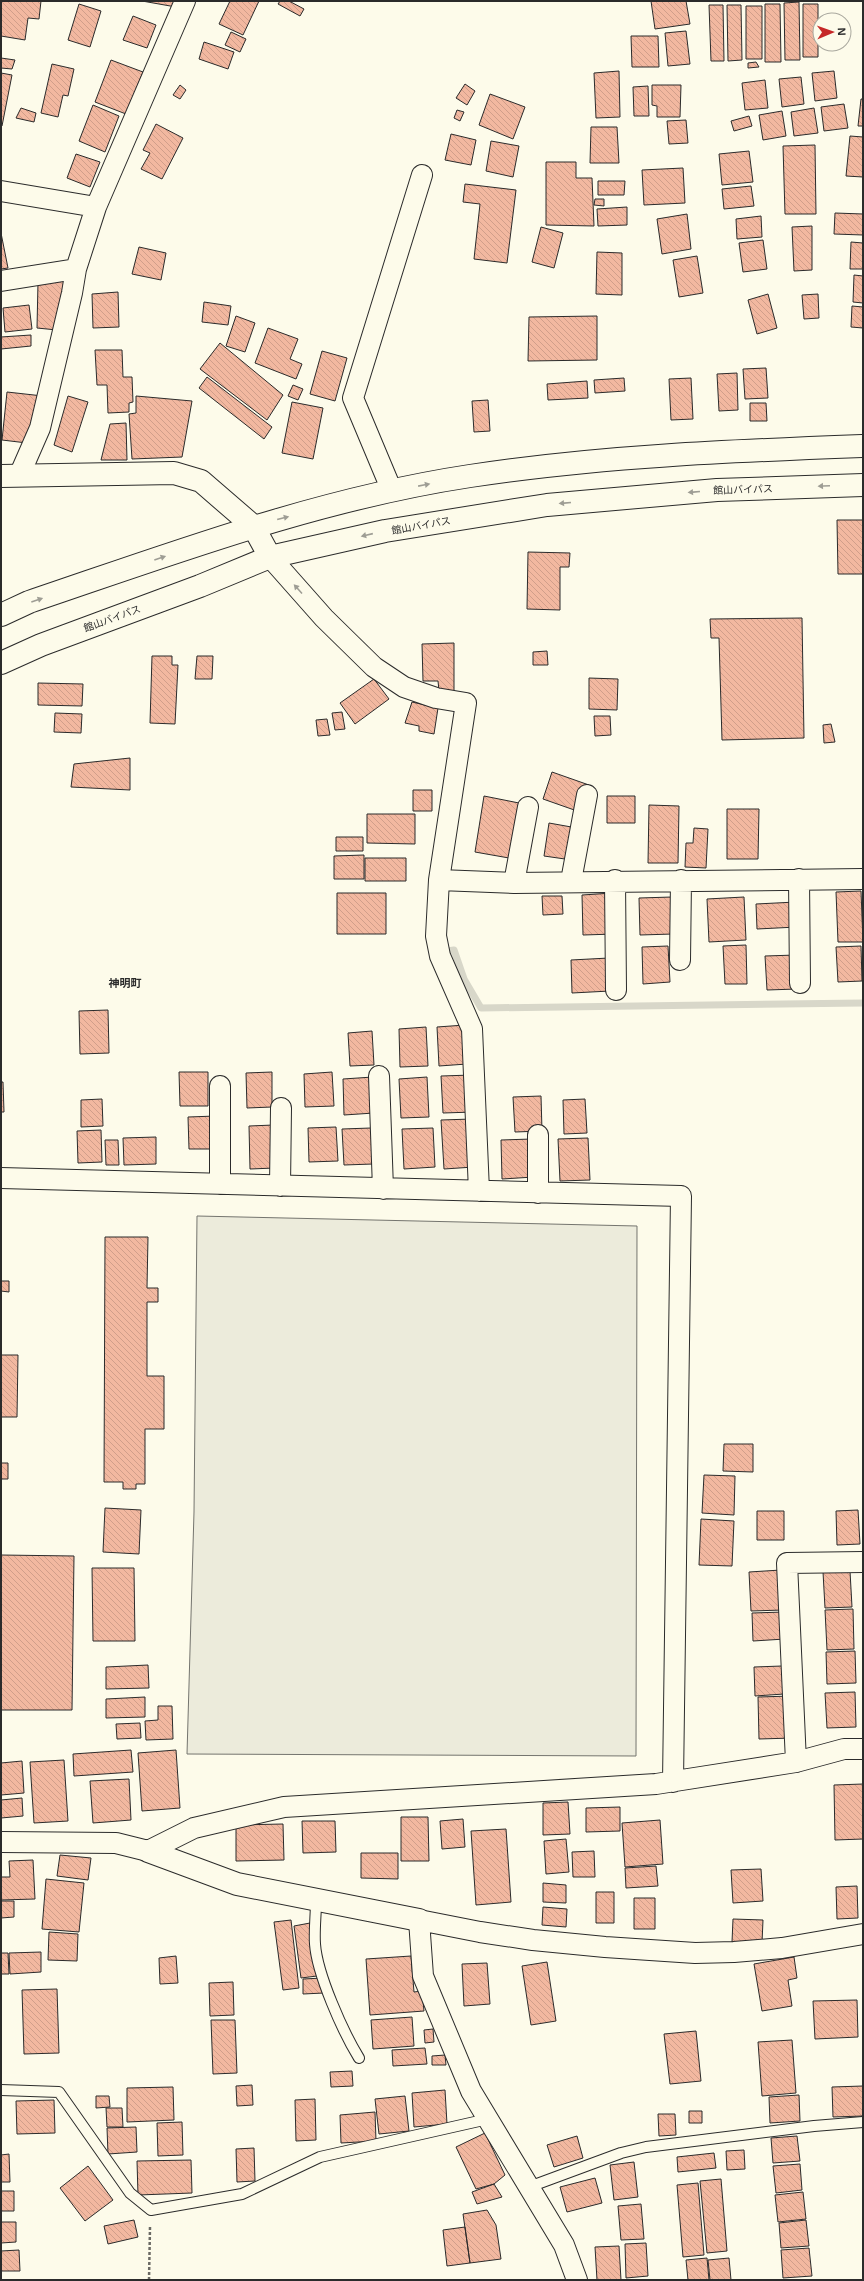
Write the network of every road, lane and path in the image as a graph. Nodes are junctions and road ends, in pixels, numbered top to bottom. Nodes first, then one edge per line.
1 (185, 1) edge
2 (422, 175) dead end
3 (1, 191) edge
4 (96, 207) junction
5 (76, 269) junction
6 (1, 281) edge
7 (863, 446) edge
8 (10, 476) edge
9 (863, 485) edge
10 (392, 491) junction
11 (253, 526) junction
12 (270, 557) junction
13 (1, 615) edge
14 (1, 663) edge
15 (587, 795) dead end
16 (528, 807) dead end
17 (799, 879) junction
18 (863, 879) edge
19 (439, 880) junction
20 (615, 880) junction
21 (681, 880) junction
22 (571, 881) junction
23 (514, 883) junction
24 (680, 960) dead end
25 (800, 983) dead end
26 (616, 990) dead end
27 (379, 1076) dead end
28 (220, 1086) dead end
29 (281, 1108) dead end
30 (538, 1135) dead end
31 (1, 1178) edge
32 (220, 1184) junction
33 (280, 1186) junction
34 (383, 1189) junction
35 (479, 1191) junction
36 (538, 1194) junction
37 (863, 1562) edge
38 (863, 1749) edge
39 (796, 1762) junction
40 (673, 1782) junction
41 (1, 1842) edge
42 (148, 1851) junction
43 (316, 1901) junction
44 (419, 1920) junction
45 (863, 1934) edge
46 (359, 2058) dead end
47 (1, 2090) edge
48 (488, 2119) junction
49 (863, 2122) edge
50 (529, 2187) junction
51 (151, 2210) junction
52 (148, 2280) edge
53 (577, 2280) edge

1 - 4 street
2 - 10 street
3 - 4 street
4 - 5 street
5 - 6 street
5 - 8 street
10 -> 7 main road
8 - 11 main road
9 -> 12 main road, 館山バイパス
11 -> 10 main road
11 - 12 main road
13 -> 11 main road
12 - 14 main road, 館山バイパス
19 -> 12 street
15 - 22 street
16 - 23 street
17 - 18 street
17 - 21 street
17 - 25 street
19 - 23 street
19 - 35 street
20 - 21 street
20 - 22 street
20 - 26 street
21 - 24 street
22 - 23 street
27 - 34 street
28 - 32 street
29 - 33 street
30 - 36 street
31 - 32 street
32 - 33 street
33 - 34 street
34 - 35 street
35 - 36 street
36 - 40 street
37 - 39 street
38 - 39 street
39 - 40 street
40 - 42 street
41 - 42 street
42 - 43 main road
43 - 44 main road
43 - 46 lane
44 - 45 street
44 - 48 street
47 - 51 lane
48 - 50 street
48 - 51 lane
49 - 50 lane
50 - 53 street
51 - 52 path

